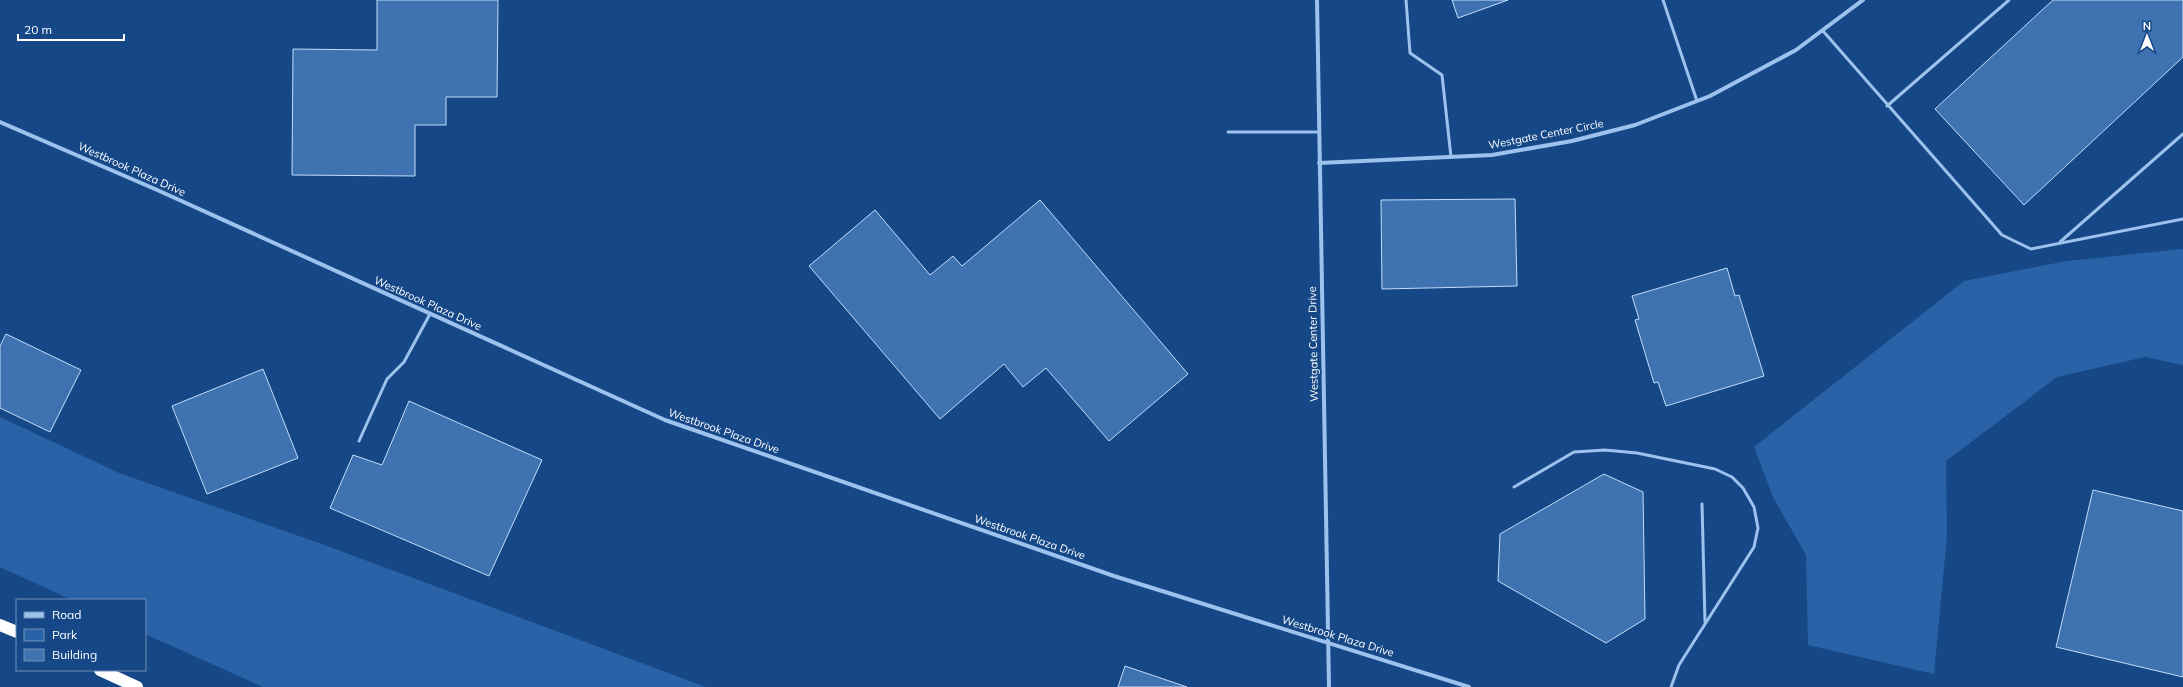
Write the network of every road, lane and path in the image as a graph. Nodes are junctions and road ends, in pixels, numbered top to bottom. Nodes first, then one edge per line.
1 (1317, 0) edge
2 (1406, 0) edge
3 (1663, 0) edge
4 (1863, 0) edge
5 (2009, 0) edge
6 (1823, 31) junction
7 (1697, 101) junction
8 (1887, 106) junction
9 (0, 122) edge
10 (1228, 132) dead end
11 (1318, 132) junction
12 (2183, 134) edge
13 (1451, 157) junction
14 (1319, 163) junction
15 (2183, 219) edge
16 (2058, 243) junction
17 (430, 314) junction
18 (359, 441) dead end
19 (1514, 487) dead end
20 (1702, 504) dead end
21 (1706, 624) junction
22 (0, 625) edge
23 (16, 632) edge
24 (1329, 643) junction
25 (102, 671) edge
26 (137, 687) edge
27 (1329, 687) edge
28 (1469, 687) edge
29 (1671, 687) edge

1 - 11 street, Westgate Center Drive
2 - 13 lane
3 - 7 lane
4 - 6 street, Westgate Center Circle
5 - 8 lane
6 - 7 street, Westgate Center Circle
6 - 8 lane
7 - 13 street, Westgate Center Circle
8 - 16 lane
9 - 17 street, Westbrook Plaza Drive
10 - 11 lane
11 - 14 street, Westgate Center Drive
12 - 16 lane
13 - 14 street, Westgate Center Circle
14 - 24 street, Westgate Center Drive
15 - 16 lane
17 - 18 lane
17 - 24 street, Westbrook Plaza Drive
19 - 21 lane
20 - 21 lane
21 - 29 lane
22 - 23 highway
24 - 27 street, Westgate Center Drive
24 - 28 street, Westbrook Plaza Drive
25 - 26 highway

